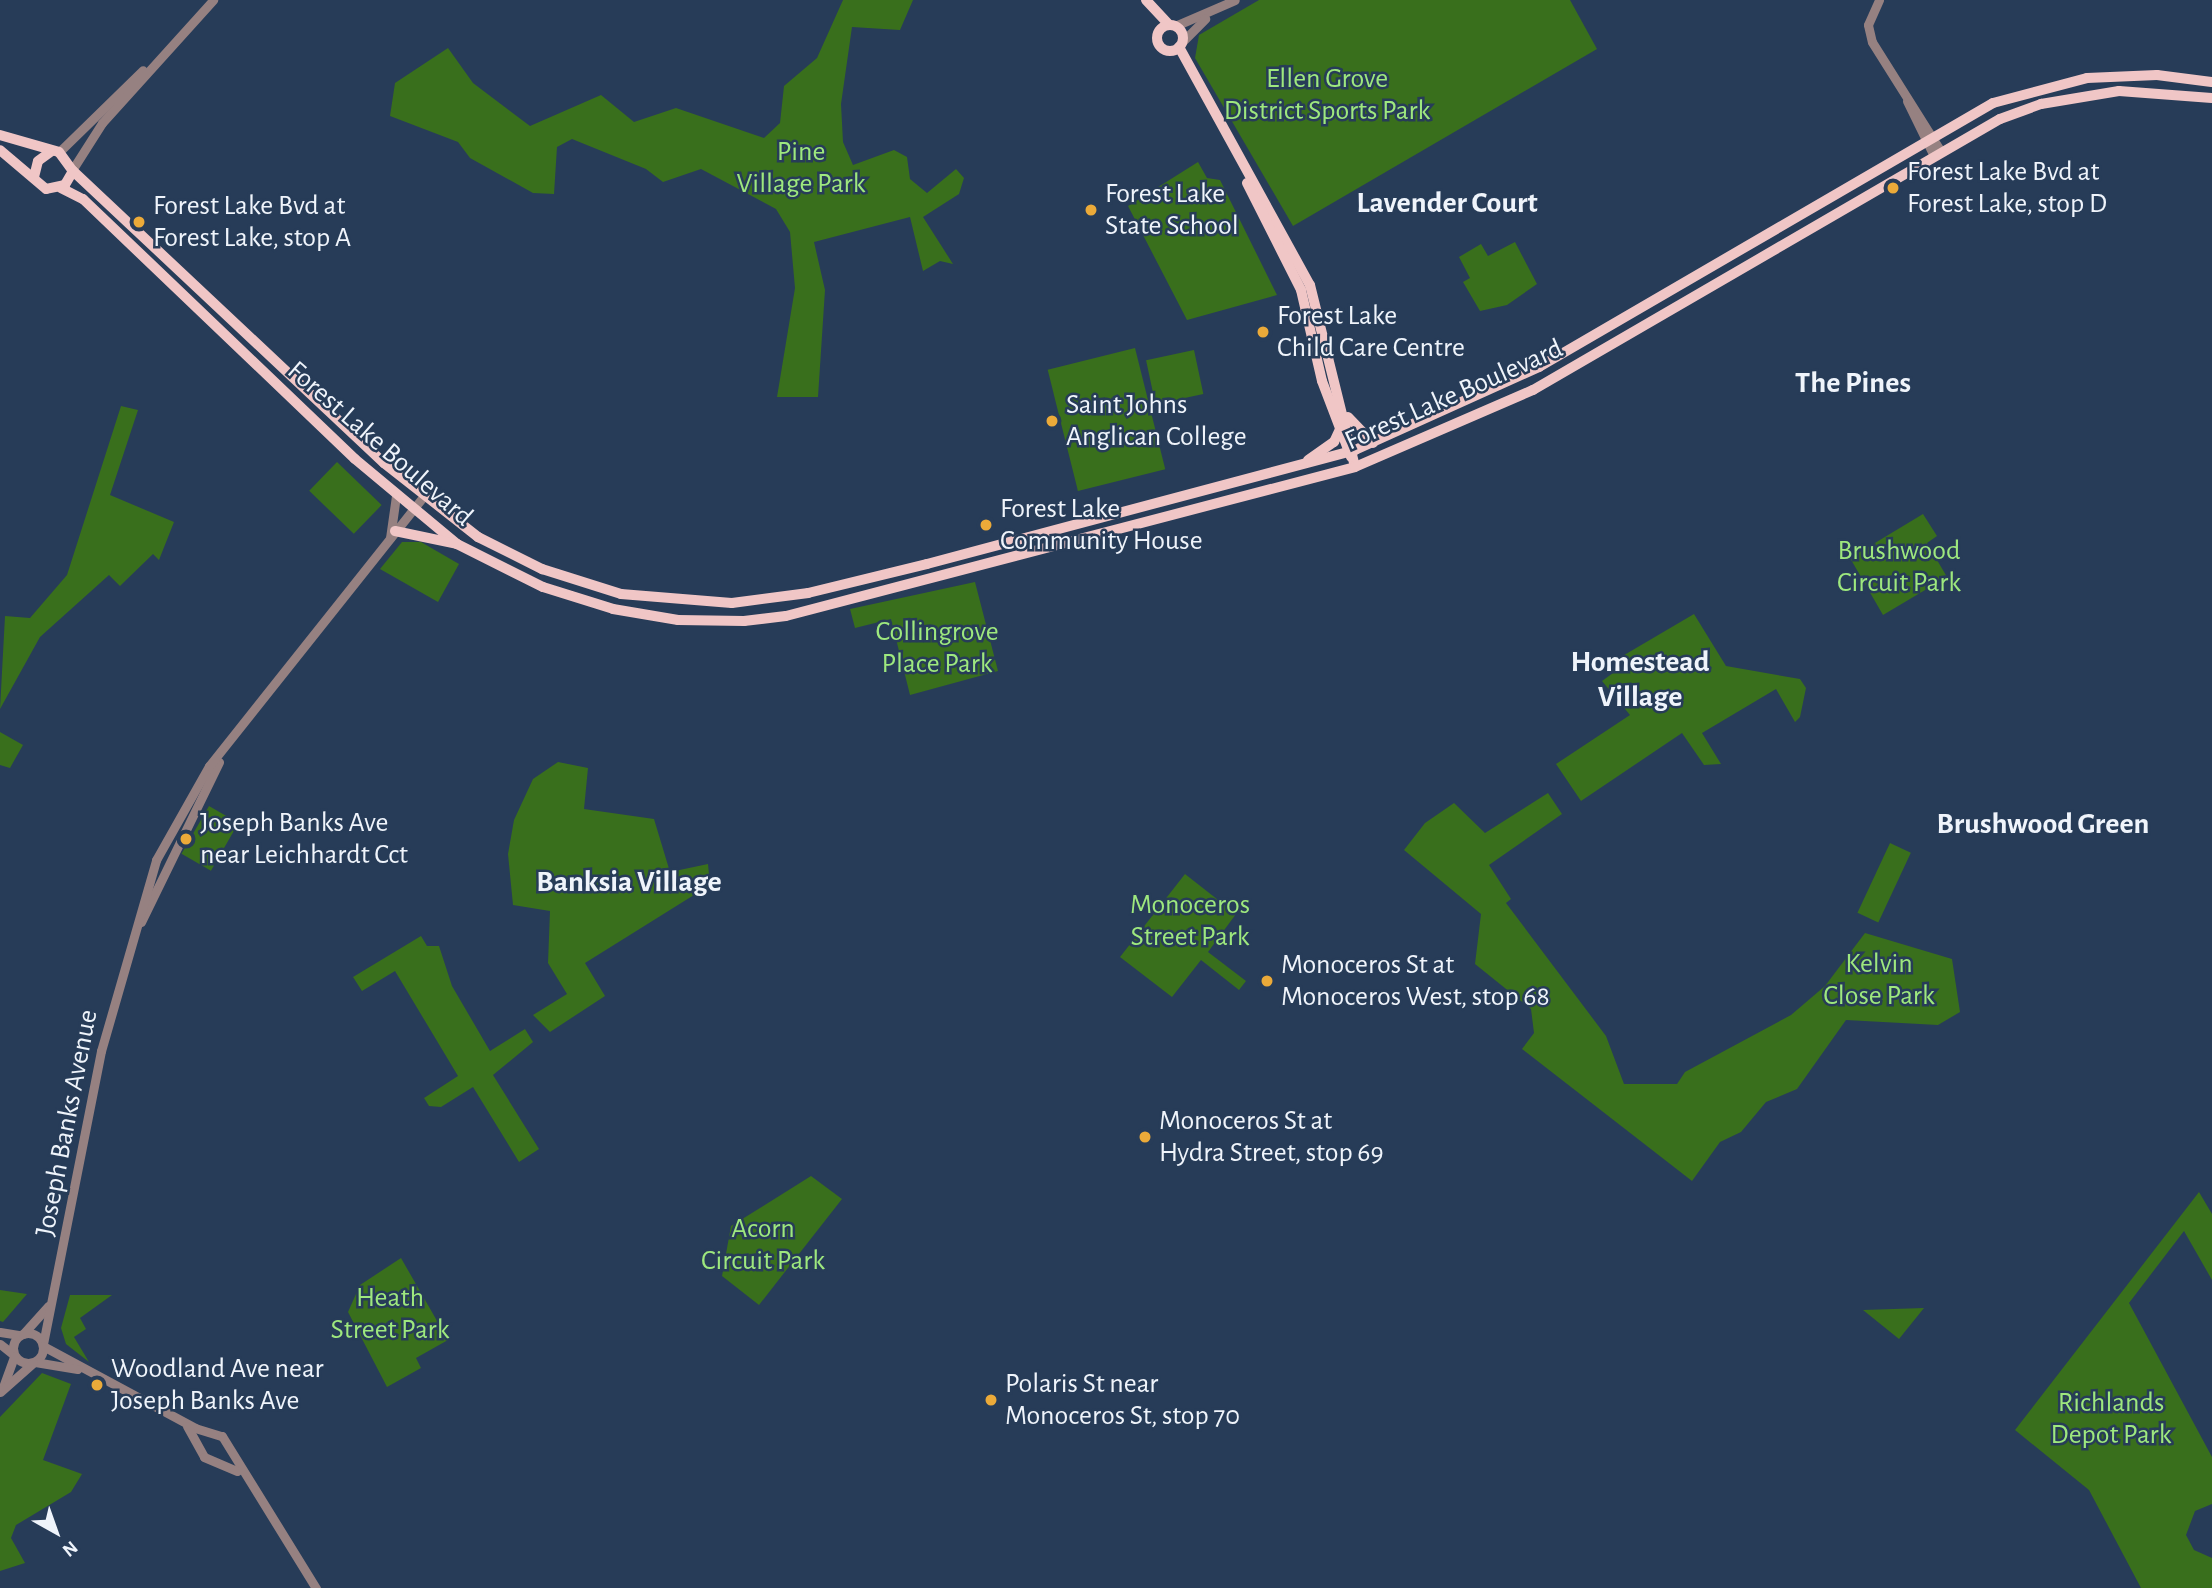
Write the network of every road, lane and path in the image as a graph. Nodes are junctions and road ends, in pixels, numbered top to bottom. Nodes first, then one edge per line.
1 (213, 0) edge
2 (1235, 0) edge
3 (1879, 0) edge
4 (1147, 2) edge
5 (1215, 11) junction
6 (1172, 26) junction
7 (1157, 36) junction
8 (1180, 45) junction
9 (1165, 50) junction
10 (162, 54) junction
11 (2212, 82) edge
12 (1195, 85) junction
13 (2212, 98) edge
14 (0, 135) edge
15 (1929, 139) junction
16 (0, 150) edge
17 (55, 151) junction
18 (1937, 152) junction
19 (73, 169) junction
20 (34, 177) junction
21 (61, 188) junction
22 (1284, 244) junction
23 (1341, 406) junction
24 (1340, 429) junction
25 (1373, 443) junction
26 (1351, 451) junction
27 (1355, 467) junction
28 (1296, 468) junction
29 (397, 496) junction
30 (423, 497) junction
31 (412, 510) junction
32 (393, 535) junction
33 (457, 544) junction
34 (52, 1302) junction
35 (0, 1332) edge
36 (22, 1334) junction
37 (0, 1344) edge
38 (43, 1345) junction
39 (14, 1355) junction
40 (34, 1363) junction
41 (82, 1370) junction
42 (0, 1392) edge
43 (176, 1416) junction
44 (208, 1433) junction
45 (199, 1447) junction
46 (226, 1450) junction
47 (216, 1460) junction
48 (239, 1472) junction
49 (316, 1588) edge

1 - 10 street
2 - 5 street
3 - 15 street
4 - 6 main road
4 - 7 main road
5 - 6 street
5 - 8 street
6 - 7 main road
6 - 8 main road
7 - 9 main road
8 - 9 main road
8 - 12 main road
9 - 12 main road
10 - 17 street
10 - 19 street
11 - 15 main road, Forest Lake Boulevard
12 - 22 main road
13 - 18 main road, Forest Lake Boulevard
14 - 17 main road
15 - 18 street
15 - 25 main road, Forest Lake Boulevard
16 - 20 main road
17 - 19 main road
17 - 20 main road
18 - 27 main road, Forest Lake Boulevard
19 - 21 main road
19 - 30 main road, Forest Lake Boulevard
20 - 21 main road
21 - 29 main road, Forest Lake Boulevard
22 - 23 main road
22 - 24 main road
23 - 25 main road
23 - 26 main road
24 - 26 main road
24 - 28 main road
25 - 26 main road, Forest Lake Boulevard
26 - 27 main road
26 - 28 main road, Forest Lake Boulevard
27 - 33 main road, Forest Lake Boulevard
28 - 30 main road, Forest Lake Boulevard
29 - 31 main road, Forest Lake Boulevard
29 - 32 street, Joseph Banks Avenue
30 - 31 street, Joseph Banks Avenue
31 - 32 street, Joseph Banks Avenue
31 - 33 main road, Forest Lake Boulevard
32 - 33 main road
32 - 34 street, Joseph Banks Avenue
34 - 36 street
34 - 38 street, Joseph Banks Avenue
35 - 36 street
36 - 38 street
36 - 39 street
37 - 39 street
38 - 40 street, Joseph Banks Avenue
38 - 41 street
39 - 40 street
39 - 42 street
40 - 41 street
40 - 42 street
41 - 43 street
43 - 44 street
43 - 45 street
44 - 45 street
44 - 46 street
45 - 47 street
46 - 47 street
46 - 48 street
47 - 48 street
48 - 49 street

